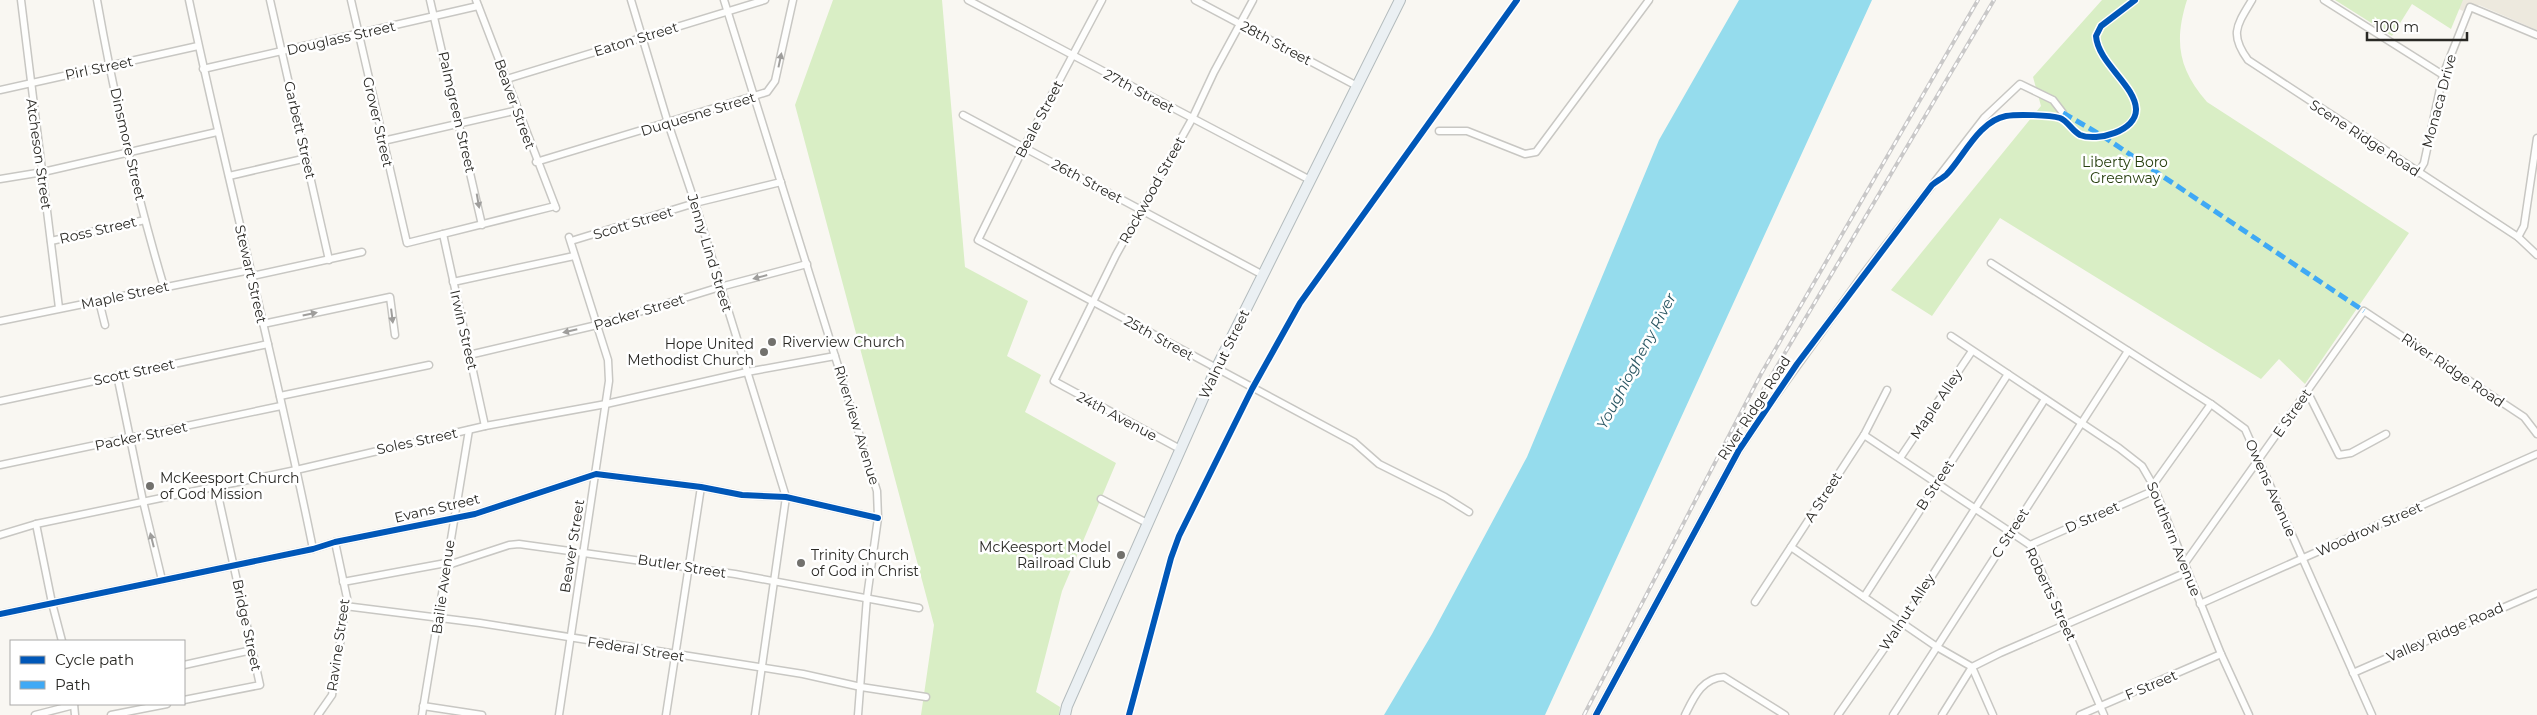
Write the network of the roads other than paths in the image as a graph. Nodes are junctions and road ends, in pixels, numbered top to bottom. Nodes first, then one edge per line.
1 (21, 0) edge
2 (97, 0) edge
3 (188, 0) edge
4 (270, 0) edge
5 (351, 0) edge
6 (430, 0) edge
7 (631, 0) edge
8 (724, 0) edge
9 (765, 0) edge
10 (793, 0) edge
11 (968, 0) edge
12 (1102, 0) edge
13 (1195, 0) edge
14 (1253, 0) edge
15 (1400, 0) edge
16 (1649, 0) edge
17 (2252, 0) edge
18 (2324, 0) edge
19 (477, 3) edge
20 (728, 10) junction
21 (434, 16) junction
22 (1240, 24) junction
23 (358, 33) junction
24 (2537, 35) edge
25 (643, 37) junction
26 (198, 46) junction
27 (281, 52) junction
28 (1073, 56) junction
29 (110, 66) junction
30 (203, 69) junction
31 (2443, 76) junction
32 (507, 80) junction
33 (30, 83) junction
34 (1357, 86) junction
35 (0, 90) edge
36 (754, 97) junction
37 (518, 110) junction
38 (2063, 113) dead end
39 (964, 115) dead end
40 (1192, 119) junction
41 (460, 122) junction
42 (668, 123) junction
43 (1440, 131) dead end
44 (217, 132) junction
45 (2537, 138) edge
46 (382, 141) junction
47 (1024, 147) junction
48 (130, 152) junction
49 (307, 158) junction
50 (536, 162) junction
51 (43, 172) junction
52 (2418, 173) junction
53 (229, 176) junction
54 (0, 179) edge
55 (1310, 180) junction
56 (782, 182) junction
57 (696, 204) junction
58 (1140, 210) junction
59 (145, 220) junction
60 (482, 225) junction
61 (443, 234) junction
62 (2518, 237) junction
63 (570, 239) joint
64 (978, 240) joint
65 (51, 241) junction
66 (362, 252) dead end
67 (2537, 255) edge
68 (574, 256) junction
69 (329, 260) junction
70 (1990, 263) dead end
71 (807, 264) junction
72 (251, 273) junction
73 (1263, 274) junction
74 (453, 282) junction
75 (164, 287) junction
76 (720, 287) junction
77 (100, 301) junction
78 (1094, 302) junction
79 (59, 308) junction
80 (2364, 311) joint
81 (0, 321) edge
82 (263, 324) junction
83 (105, 325) dead end
84 (597, 325) junction
85 (395, 335) dead end
86 (1951, 336) dead end
87 (268, 344) junction
88 (1972, 351) junction
89 (2128, 351) junction
90 (469, 355) junction
91 (835, 356) junction
92 (429, 365) dead end
93 (1216, 369) junction
94 (747, 372) junction
95 (2008, 374) junction
96 (117, 375) junction
97 (1054, 382) joint
98 (1886, 390) dead end
99 (2307, 391) junction
100 (280, 396) junction
101 (2046, 399) junction
102 (0, 401) edge
103 (606, 404) junction
104 (2211, 404) junction
105 (281, 406) junction
106 (2081, 422) junction
107 (485, 426) junction
108 (469, 430) junction
109 (2386, 434) dead end
110 (2537, 434) edge
111 (1864, 435) junction
112 (130, 438) junction
113 (1180, 450) junction
114 (2537, 454) edge
115 (1900, 458) junction
116 (2259, 461) junction
117 (0, 465) edge
118 (296, 470) junction
119 (596, 474) junction
120 (1937, 482) junction
121 (216, 486) junction
122 (701, 487) junction
123 (2154, 488) junction
124 (786, 497) junction
125 (1101, 499) dead end
126 (142, 501) junction
127 (1975, 507) junction
128 (1469, 512) dead end
129 (878, 518) junction
130 (453, 519) junction
131 (1147, 523) junction
132 (36, 524) junction
133 (2011, 531) junction
134 (0, 535) edge
135 (335, 542) junction
136 (2030, 545) junction
137 (1791, 547) junction
138 (313, 549) junction
139 (585, 552) junction
140 (2303, 558) junction
141 (2185, 563) junction
142 (446, 565) junction
143 (234, 566) junction
144 (689, 568) junction
145 (2187, 572) junction
146 (162, 580) junction
147 (343, 582) junction
148 (774, 582) junction
149 (2537, 593) edge
150 (867, 597) junction
151 (1864, 597) junction
152 (52, 602) junction
153 (1755, 602) dead end
154 (2200, 604) junction
155 (346, 606) junction
156 (919, 608) dead end
157 (0, 614) edge
158 (439, 617) junction
159 (1902, 622) junction
160 (2066, 625) junction
161 (570, 639) junction
162 (62, 640) edge
163 (1937, 647) junction
164 (252, 650) junction
165 (2221, 654) junction
166 (675, 655) junction
167 (185, 665) edge
168 (1972, 667) junction
169 (762, 668) junction
170 (2353, 673) junction
171 (861, 688) junction
172 (926, 698) dead end
173 (185, 700) edge
174 (70, 705) edge
175 (162, 705) edge
176 (423, 706) junction
177 (2100, 706) junction
178 (35, 715) edge
179 (111, 715) edge
180 (318, 715) edge
181 (422, 715) edge
182 (482, 715) edge
183 (559, 715) edge
184 (666, 715) edge
185 (755, 715) edge
186 (858, 715) edge
187 (1065, 715) edge
188 (1596, 715) edge
189 (1684, 715) edge
190 (1785, 715) edge
191 (1838, 715) edge
192 (1893, 715) edge
193 (1942, 715) edge
194 (1993, 715) edge
195 (2080, 715) edge
196 (2104, 715) edge
197 (2249, 715) edge
198 (2372, 715) edge

1 - 33 street, Atcheson Street
2 - 29 street, Dinsmore Street
3 - 26 street, Stewart Street
4 - 27 street, Garbett Street
5 - 23 street, Grover Street
6 - 21 street, Palmgreen Street
7 - 25 street, Jenny Lind Street
8 - 20 street, Riverview Avenue
9 - 20 street, Eaton Street
36 -> 10 street, Duquesne Street
11 - 28 street, 27th Street
12 - 28 street, Beale Street
13 - 22 street, 28th Street
14 - 22 street, Rockwood Street
15 - 34 main road, Walnut Street
16 - 43 street
17 - 52 street, Scene Ridge Road
18 - 31 street
19 - 21 street, Douglass Street
19 - 32 street, Beaver Street
20 - 25 street, Eaton Street
20 - 36 street, Riverview Avenue
21 - 23 street, Douglass Street
21 - 41 street, Palmgreen Street
22 - 34 street, 28th Street
22 - 40 street, Rockwood Street
23 - 27 street, Douglass Street
23 - 46 street, Grover Street
24 - 31 street, Monaca Drive
25 - 32 street, Eaton Street
25 - 42 street, Jenny Lind Street
26 - 29 street, Pirl Street
26 - 30 street, Stewart Street
27 - 30 street, Douglass Street
27 - 49 street, Garbett Street
28 - 40 street, 27th Street
28 - 47 street, Beale Street
29 - 33 street, Pirl Street
29 - 48 street, Dinsmore Street
30 - 44 street, Stewart Street
31 - 52 street, Monaca Drive
32 - 37 street, Beaver Street
33 - 35 street, Pirl Street
33 - 51 street, Atcheson Street
34 - 55 main road, Walnut Street
36 - 42 street, Duquesne Street
36 - 56 street, Riverview Avenue
37 - 41 street
37 - 50 street, Beaver Street
38 - 188 street, River Ridge Road
39 - 47 street, 26th Street
40 - 55 street, 27th Street
40 - 58 street, Rockwood Street
41 - 46 street
41 -> 60 street, Palmgreen Street
42 - 50 street, Duquesne Street
42 - 57 street, Jenny Lind Street
44 - 48 street
44 - 53 street, Stewart Street
45 - 62 street
46 - 61 street, Grover Street
47 - 58 street, 26th Street
47 - 64 street, Beale Street
48 - 51 street
48 - 59 street, Dinsmore Street
49 - 53 street
49 - 69 street, Garbett Street
50 - 60 street, Beaver Street
51 - 54 street
51 - 65 street, Atcheson Street
52 - 62 street, Scene Ridge Road
53 - 72 street, Stewart Street
55 - 73 main road, Walnut Street
56 - 57 street, Scott Street
56 - 71 street, Riverview Avenue
57 - 63 street, Scott Street
57 - 76 street, Jenny Lind Street
58 - 73 street, 26th Street
58 - 78 street, Rockwood Street
59 - 65 street, Ross Street
59 - 75 street, Dinsmore Street
60 - 61 street
61 - 74 street, Irwin Street
62 - 67 street, Scene Ridge Road
63 - 68 street, Beaver Street
64 - 78 street, 25th Street
65 - 79 street, Atcheson Street
66 - 69 street, Maple Street
68 - 74 street
68 - 84 street, Beaver Street
69 - 72 street, Maple Street
70 - 89 street, Owens Avenue
71 -> 76 street, Packer Street
71 - 91 street, Riverview Avenue
72 - 75 street, Maple Street
72 - 82 street, Stewart Street
73 - 93 main road, Walnut Street
74 - 90 street, Irwin Street
75 - 77 street, Maple Street
76 - 84 street, Packer Street
76 - 94 street, Jenny Lind Street
77 - 79 street, Maple Street
77 - 83 street
78 - 93 street, 25th Street
78 - 97 street, Rockwood Street
79 - 81 street, Maple Street
80 - 99 street, E Street
80 - 110 street, River Ridge Road
82 -> 85 street
82 - 87 street, Stewart Street
84 -> 90 street, Packer Street
84 - 103 street, Beaver Street
86 - 88 street, Southern Avenue
87 - 96 street, Scott Street
87 - 100 street, Stewart Street
88 - 95 street, Southern Avenue
88 - 115 street, Maple Alley
89 - 104 street, Owens Avenue
89 - 106 street, C Street
90 - 107 street, Irwin Street
91 - 94 street, Soles Street
91 - 129 street, Riverview Avenue
92 - 100 street
93 - 113 main road, Walnut Street
93 - 128 street, 25th Street
94 - 103 street, Soles Street
94 - 124 street, Jenny Lind Street
95 - 101 street, Southern Avenue
95 - 120 street, B Street
96 - 102 street, Scott Street
96 - 112 street
97 - 113 street, 24th Avenue
98 - 111 street, A Street
99 - 109 street
99 - 116 street, E Street
100 - 105 street, Stewart Street
101 - 106 street, Southern Avenue
101 - 127 street
103 - 107 street, Soles Street
103 - 119 street, Beaver Street
104 - 116 street, Owens Avenue
104 - 123 street
105 - 112 street, Packer Street
105 - 118 street, Stewart Street
106 - 123 street, Southern Avenue
106 - 133 street, C Street
107 - 108 street, Soles Street
108 - 118 street, Soles Street
108 - 130 street, Bailie Avenue
111 - 115 street, Roberts Street
111 - 137 street, A Street
112 - 117 street, Packer Street
112 - 126 street
113 - 131 main road, Walnut Street
114 - 140 street, Woodrow Street
115 - 120 street, Roberts Street
116 - 140 street, Owens Avenue
116 - 141 street, E Street
118 - 121 street, Soles Street
118 - 138 street, Stewart Street
119 - 122 street, Evans Street
119 - 130 street, Evans Street
119 - 139 street, Beaver Street
120 - 127 street, Roberts Street
120 - 151 street, B Street
121 - 126 street, Soles Street
121 - 143 street, Bridge Street
122 - 124 street, Evans Street
122 - 144 street
123 - 136 street, D Street
123 - 141 street, Southern Avenue
124 - 129 street, Evans Street
124 - 148 street, Jenny Lind Street
125 - 131 street
126 - 132 street, Soles Street
146 -> 126 street
127 - 133 street, Roberts Street
127 - 159 street, Walnut Alley
129 - 150 street, Riverview Avenue
130 - 135 street, Evans Street
130 - 142 street, Bailie Avenue
131 - 187 main road, Walnut Street
132 - 134 street, Soles Street
132 - 152 street
133 - 136 street, Roberts Street
133 - 163 street, C Street
135 - 138 street, Evans Street
135 - 147 street, Ravine Street
136 - 160 street, Roberts Street
137 - 151 street
137 - 153 street, A Street
138 - 143 street, Evans Street
139 - 142 street, Butler Street
139 - 144 street, Butler Street
139 - 161 street, Beaver Street
140 - 154 street, Woodrow Street
140 - 170 street, Owens Avenue
141 - 145 street, Southern Avenue
142 - 147 street, Butler Street
142 - 158 street, Bailie Avenue
143 - 146 street, Evans Street
143 - 164 street, Bridge Street
144 - 148 street, Butler Street
144 - 166 street
145 - 154 street, Southern Avenue
145 - 160 street
146 - 152 street, Evans Street
147 - 155 street, Ravine Street
148 - 150 street, Butler Street
148 - 169 street, Jenny Lind Street
149 - 170 street, Valley Ridge Road
150 - 156 street, Butler Street
150 - 171 street, Riverview Avenue
151 - 159 street
152 - 157 street, Evans Street
152 - 162 street
154 - 165 street, Southern Avenue
155 - 158 street, Federal Street
155 - 180 street, Ravine Street
158 - 161 street, Federal Street
158 - 176 street, Bailie Avenue
159 - 163 street
159 - 191 street, Walnut Alley
160 - 168 street
160 - 177 street, Roberts Street
161 - 166 street, Federal Street
161 - 183 street, Beaver Street
163 - 168 street
163 - 192 street, C Street
164 - 167 street
164 - 173 street, Bridge Street
165 - 177 street, F Street
165 - 197 street, Southern Avenue
166 - 169 street, Federal Street
166 - 184 street
168 - 193 street
168 - 194 street
169 - 171 street, Federal Street
169 - 185 street, Jenny Lind Street
170 - 198 street, Owens Avenue
171 - 172 street, Federal Street
171 - 186 street, Riverview Avenue
174 - 178 street
175 - 179 street
176 - 181 street, Bailie Avenue
176 - 182 street
177 - 195 street, F Street
177 - 196 street, Roberts Street
189 - 190 street

